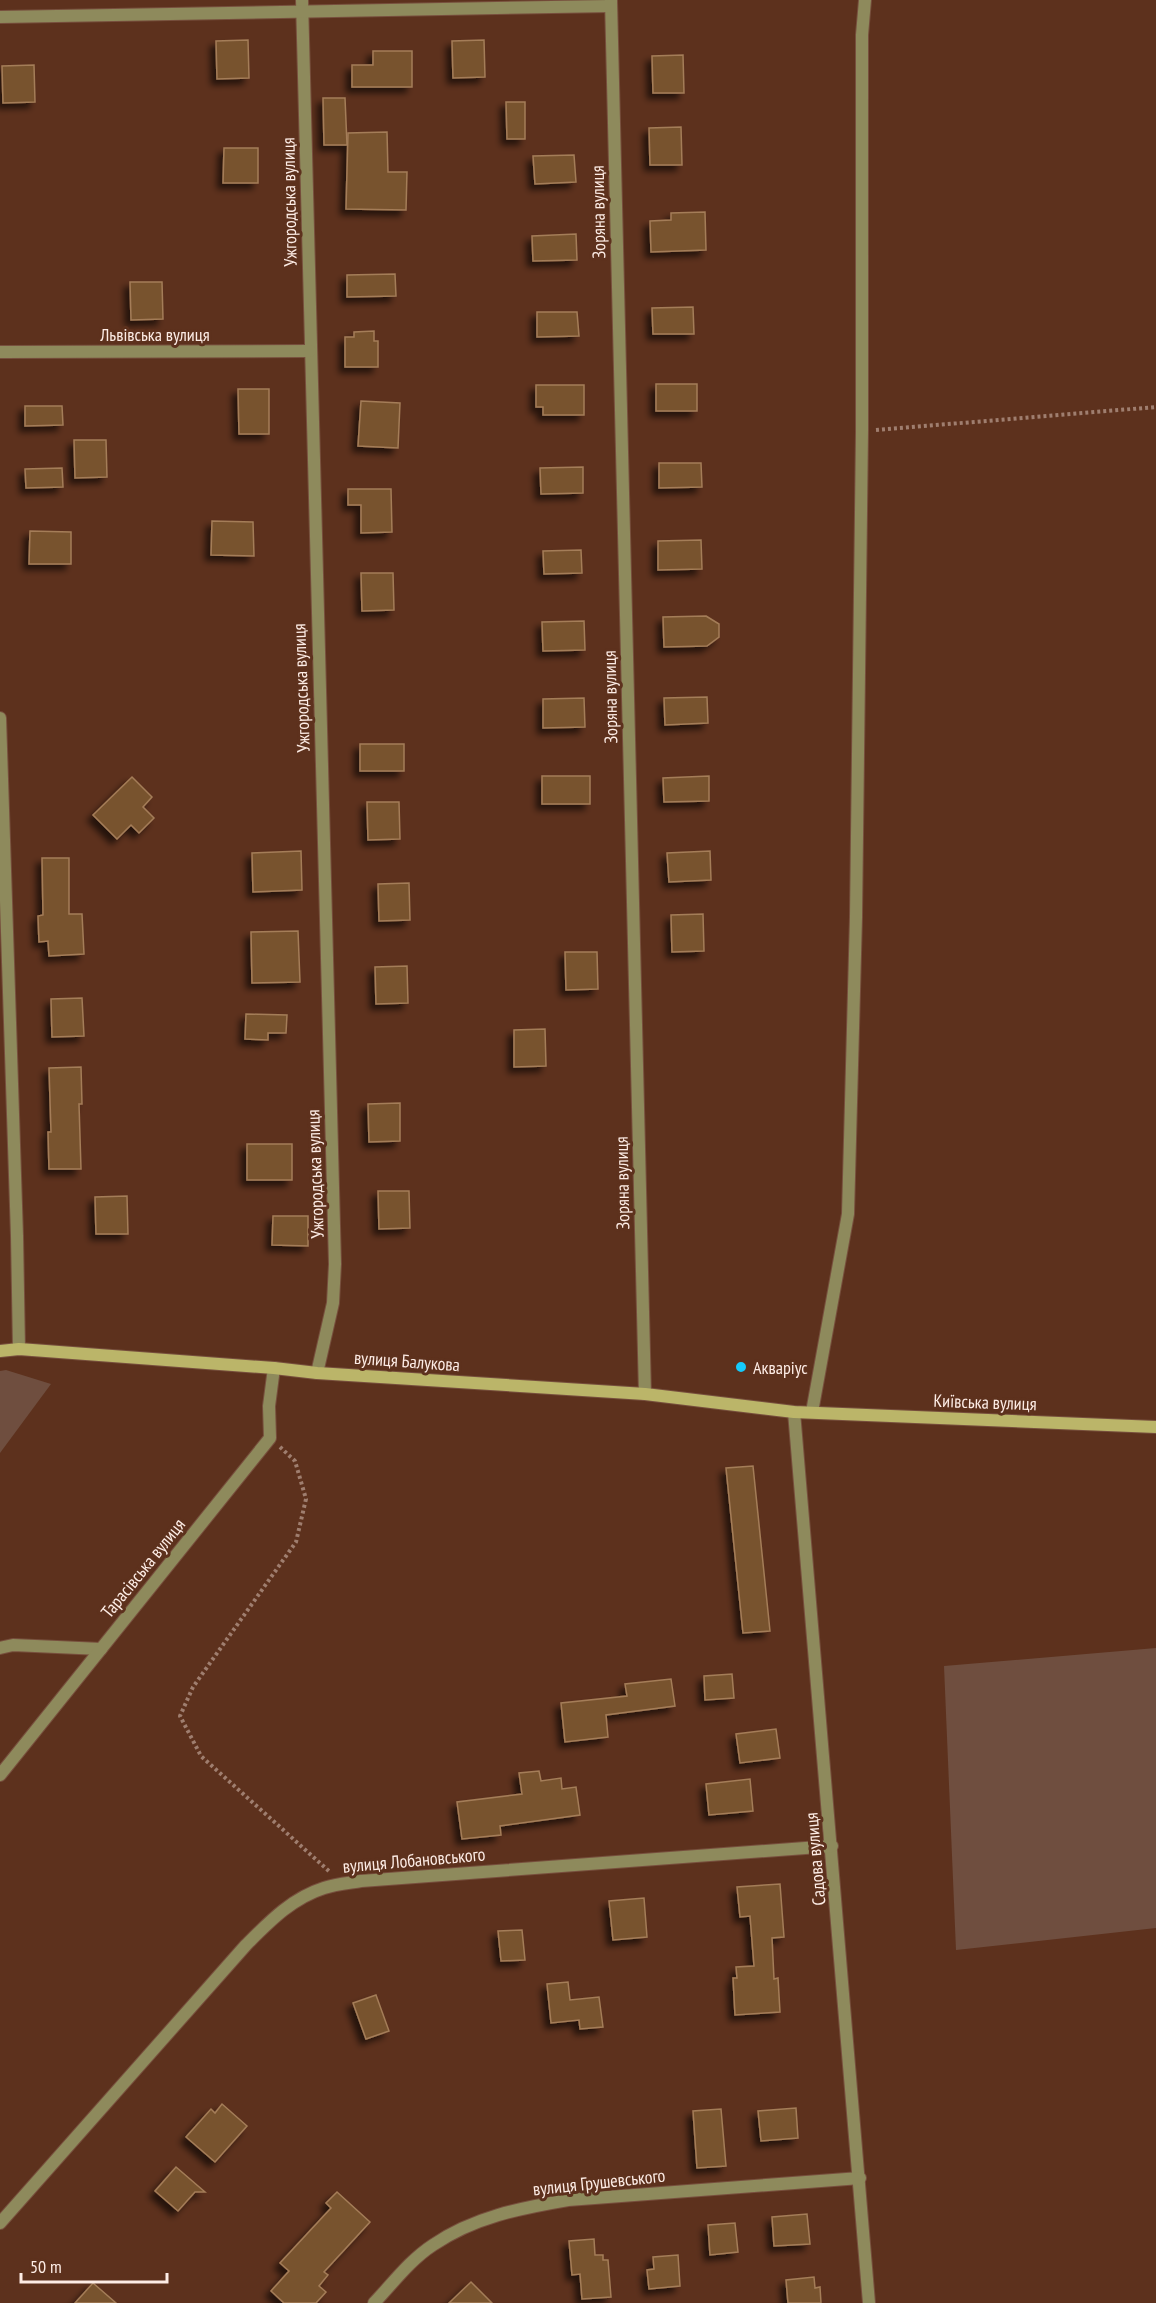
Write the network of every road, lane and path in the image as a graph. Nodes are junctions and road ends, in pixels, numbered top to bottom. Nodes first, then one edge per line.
1 (865, 0) edge
2 (611, 3) edge
3 (302, 6) edge
4 (0, 17) edge
5 (310, 351) junction
6 (0, 352) edge
7 (1156, 407) edge
8 (862, 431) junction
9 (0, 718) edge
10 (19, 1349) junction
11 (0, 1351) edge
12 (274, 1368) junction
13 (317, 1373) junction
14 (645, 1394) junction
15 (794, 1412) junction
16 (812, 1412) junction
17 (1156, 1427) edge
18 (270, 1438) junction
19 (0, 1648) edge
20 (100, 1649) junction
21 (0, 1775) edge
22 (832, 1846) junction
23 (344, 1884) junction
24 (860, 2178) junction
25 (0, 2223) edge
26 (374, 2303) edge
27 (869, 2303) edge

1 - 8 street
2 - 3 street
2 - 14 street, Зоряна вулиця
3 - 4 street
3 - 5 street, Ужгородська вулиця
5 - 6 street, Львівська вулиця
5 - 13 street, Ужгородська вулиця
7 - 8 path
8 - 16 street
9 - 10 street
10 - 11 main road, вулиця Балукова
10 - 12 main road, вулиця Балукова
12 - 13 main road, вулиця Балукова
12 - 18 street
13 - 14 main road, вулиця Балукова
14 - 15 main road, вулиця Балукова
15 - 16 main road, вулиця Балукова
15 - 22 street, Садова вулиця
16 - 17 main road, Київська вулиця
18 - 20 street, Тарасівська вулиця
18 - 23 path
19 - 20 street
20 - 21 street, Тарасівська вулиця
22 - 23 street, вулиця Лобановського
22 - 24 street, Садова вулиця
23 - 25 street, вулиця Лобановського
24 - 26 street, вулиця Грушевського
24 - 27 street, Садова вулиця

